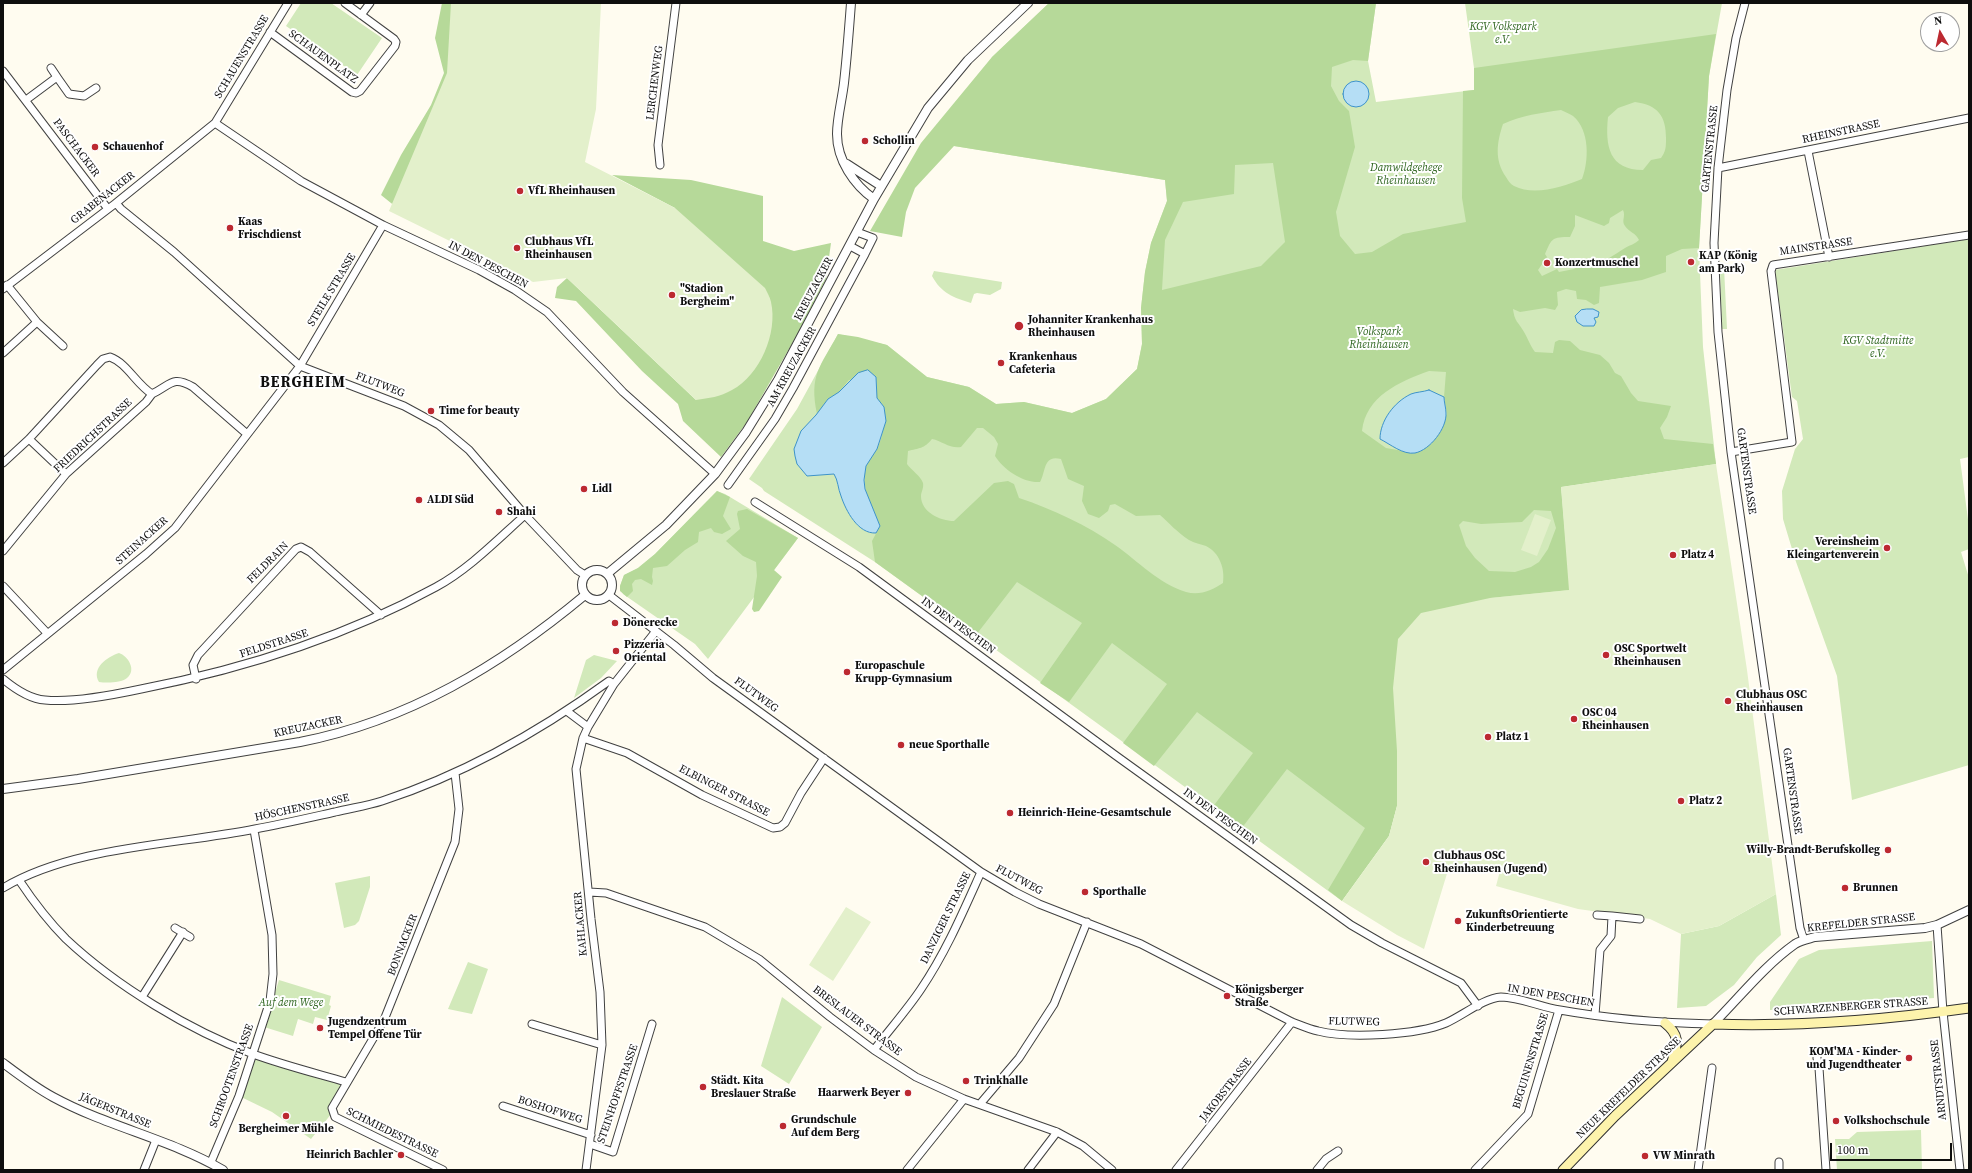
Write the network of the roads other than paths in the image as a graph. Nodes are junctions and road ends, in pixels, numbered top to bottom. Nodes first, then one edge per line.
1 (288, 3) edge
2 (345, 3) edge
3 (370, 3) edge
4 (676, 3) edge
5 (851, 3) edge
6 (1028, 3) edge
7 (1745, 3) edge
8 (361, 15) junction
9 (270, 32) junction
10 (51, 68) dead end
11 (3, 71) edge
12 (57, 77) junction
13 (96, 88) dead end
14 (26, 100) junction
15 (1969, 118) edge
16 (215, 123) junction
17 (1808, 151) junction
18 (843, 161) junction
19 (660, 166) dead end
20 (1718, 168) junction
21 (881, 186) junction
22 (874, 199) junction
23 (116, 203) junction
24 (108, 209) junction
25 (383, 226) junction
26 (857, 232) junction
27 (1969, 235) edge
28 (850, 246) junction
29 (865, 254) junction
30 (1829, 257) junction
31 (5, 287) edge
32 (38, 322) junction
33 (63, 346) dead end
34 (3, 353) edge
35 (300, 366) junction
36 (152, 394) junction
37 (247, 434) junction
38 (30, 439) junction
39 (1731, 452) junction
40 (3, 463) edge
41 (66, 474) junction
42 (715, 474) junction
43 (728, 485) dead end
44 (755, 502) dead end
45 (525, 515) junction
46 (3, 551) edge
47 (607, 574) junction
48 (585, 575) junction
49 (3, 586) edge
50 (608, 595) junction
51 (585, 596) junction
52 (381, 615) junction
53 (656, 631) junction
54 (47, 633) junction
55 (3, 670) edge
56 (3, 678) edge
57 (196, 679) junction
58 (614, 684) junction
59 (568, 712) junction
60 (588, 727) junction
61 (583, 738) junction
62 (824, 758) junction
63 (455, 773) junction
64 (3, 790) edge
65 (254, 830) junction
66 (981, 872) junction
67 (19, 880) junction
68 (3, 888) edge
69 (589, 892) junction
70 (1969, 910) edge
71 (1597, 915) dead end
72 (1612, 916) junction
73 (1640, 919) dead end
74 (1087, 922) junction
75 (1937, 925) junction
76 (175, 928) dead end
77 (183, 932) junction
78 (190, 937) dead end
79 (1804, 940) junction
80 (142, 997) junction
81 (1478, 1006) junction
82 (1969, 1008) edge
83 (1559, 1010) junction
84 (1943, 1012) junction
85 (1595, 1015) junction
86 (1292, 1022) junction
87 (1665, 1023) junction
88 (532, 1024) dead end
89 (652, 1024) dead end
90 (1713, 1024) junction
91 (602, 1045) junction
92 (874, 1050) junction
93 (254, 1054) junction
94 (1817, 1058) dead end
95 (3, 1063) edge
96 (1671, 1063) junction
97 (1712, 1068) dead end
98 (346, 1082) junction
99 (964, 1099) junction
100 (980, 1104) junction
101 (503, 1106) dead end
102 (332, 1113) joint
103 (1057, 1132) junction
104 (591, 1135) junction
105 (156, 1140) junction
106 (590, 1144) junction
107 (1338, 1152) dead end
108 (210, 1162) junction
109 (1779, 1162) dead end
110 (144, 1170) edge
111 (223, 1170) edge
112 (443, 1170) edge
113 (586, 1170) edge
114 (907, 1170) edge
115 (1028, 1170) edge
116 (1112, 1170) edge
117 (1176, 1170) edge
118 (1317, 1170) edge
119 (1475, 1170) edge
120 (1563, 1170) edge
121 (1698, 1170) edge
122 (1779, 1170) edge
123 (1826, 1170) edge
124 (1960, 1170) edge

1 - 9 street, SCHAUENSTRASSE
2 - 8 street, SCHAUENPLATZ
3 - 8 street
4 - 19 street, LERCHENWEG
5 - 18 street
6 - 21 street, KREUZACKER
7 - 20 street, GARTENSTRASSE
8 - 9 street, SCHAUENPLATZ
9 - 16 street, SCHAUENSTRASSE
10 - 12 street
11 - 14 street, PASCHACKER
12 - 13 street
12 - 14 street
14 - 24 street, PASCHACKER
15 - 17 street, RHEINSTRASSE
16 - 23 street, GRABENACKER
16 - 25 street, IN DEN PESCHEN
17 - 20 street, RHEINSTRASSE
17 - 30 street
18 - 21 street
18 - 22 street
20 - 39 street, GARTENSTRASSE
21 - 22 street, KREUZACKER
22 - 26 street, KREUZACKER
23 - 24 street, GRABENACKER
23 - 35 street, FLUTWEG
24 - 31 street, GRABENACKER
25 - 35 street, STEILE STRASSE
25 - 42 street, IN DEN PESCHEN
26 - 28 street, KREUZACKER
26 - 29 street, AM KREUZACKER
27 - 30 street, MAINSTRASSE
28 - 29 street
28 - 42 street, KREUZACKER
29 - 43 street, AM KREUZACKER
30 - 39 street, MAINSTRASSE
31 - 32 street
32 - 33 street
32 - 34 street
35 - 37 street, STEINACKER
35 - 45 street, FLUTWEG
36 - 37 street, FRIEDRICHSTRASSE
36 - 38 street
36 - 41 street, FRIEDRICHSTRASSE
37 - 54 street, STEINACKER
38 - 40 street
38 - 41 street
39 - 79 street, GARTENSTRASSE
41 - 46 street, FRIEDRICHSTRASSE
42 - 47 street, KREUZACKER
44 - 81 street, IN DEN PESCHEN
45 - 48 street, FLUTWEG
45 - 52 street, FELDSTRASSE
47 - 48 street
47 - 50 street
48 - 51 street
49 - 54 street
50 - 51 street
50 - 53 street, FLUTWEG
51 - 64 street, KREUZACKER
52 - 57 street, FELDSTRASSE
52 - 57 street, FELDRAIN
53 - 58 street, KAHLACKER
53 - 62 street, FLUTWEG
54 - 55 street, STEINACKER
56 - 57 street, FELDSTRASSE
58 - 59 street
58 - 60 street, KAHLACKER
59 - 60 street
59 - 63 street, HÖSCHENSTRASSE
60 - 61 street, KAHLACKER
61 - 62 street, ELBINGER STRASSE
61 - 69 street, KAHLACKER
62 - 66 street, FLUTWEG
63 - 65 street, HÖSCHENSTRASSE
63 - 98 street, BONNACKER
65 - 67 street, HÖSCHENSTRASSE
65 - 93 street, SCHROOTENSTRASSE
66 - 74 street, FLUTWEG
66 - 92 street, DANZIGER STRASSE
67 - 68 street, HÖSCHENSTRASSE
67 - 80 street
69 - 91 street, KAHLACKER
69 - 92 street, BRESLAUER STRASSE
70 - 75 street, KREFELDER STRASSE
71 - 72 street
72 - 73 street
72 - 85 street
74 - 86 street, FLUTWEG
74 - 100 street
75 - 79 street, KREFELDER STRASSE
75 - 84 street, SCHWARZENBERGER STRASSE
76 - 77 street
77 - 78 street
77 - 80 street
79 - 90 street, KREFELDER STRASSE
80 - 93 street
81 - 83 street, IN DEN PESCHEN
81 - 86 street, FLUTWEG
82 - 84 main road, SCHWARZENBERGER STRASSE
83 - 85 street, IN DEN PESCHEN
83 - 119 street, BEGUINENSTRASSE
84 - 90 main road, SCHWARZENBERGER STRASSE
84 - 124 street, ARNDTSTRASSE
85 - 87 street, IN DEN PESCHEN
86 - 117 street, JAKOBSTRASSE
87 - 90 street, IN DEN PESCHEN
87 - 96 main road
88 - 91 street
89 - 106 street, STEINHOFFSTRASSE
90 - 96 main road, NEUE KREFELDER STRASSE
91 - 104 street, KAHLACKER
92 - 99 street, BRESLAUER STRASSE
93 - 98 street
93 - 108 street, SCHROOTENSTRASSE
94 - 123 street
95 - 105 street, JÄGERSTRASSE
96 - 120 main road, NEUE KREFELDER STRASSE
97 - 121 street
98 - 102 street, BONNACKER
99 - 100 street, BRESLAUER STRASSE
99 - 114 street
100 - 103 street, BRESLAUER STRASSE
101 - 104 street, BOSHOFWEG
102 - 112 street, SCHMIEDESTRASSE
103 - 115 street
103 - 116 street, BRESLAUER STRASSE
104 - 106 street, KAHLACKER
105 - 108 street, JÄGERSTRASSE
105 - 110 street
106 - 113 street, KAHLACKER
107 - 118 street
108 - 111 street, JÄGERSTRASSE
109 - 122 street

